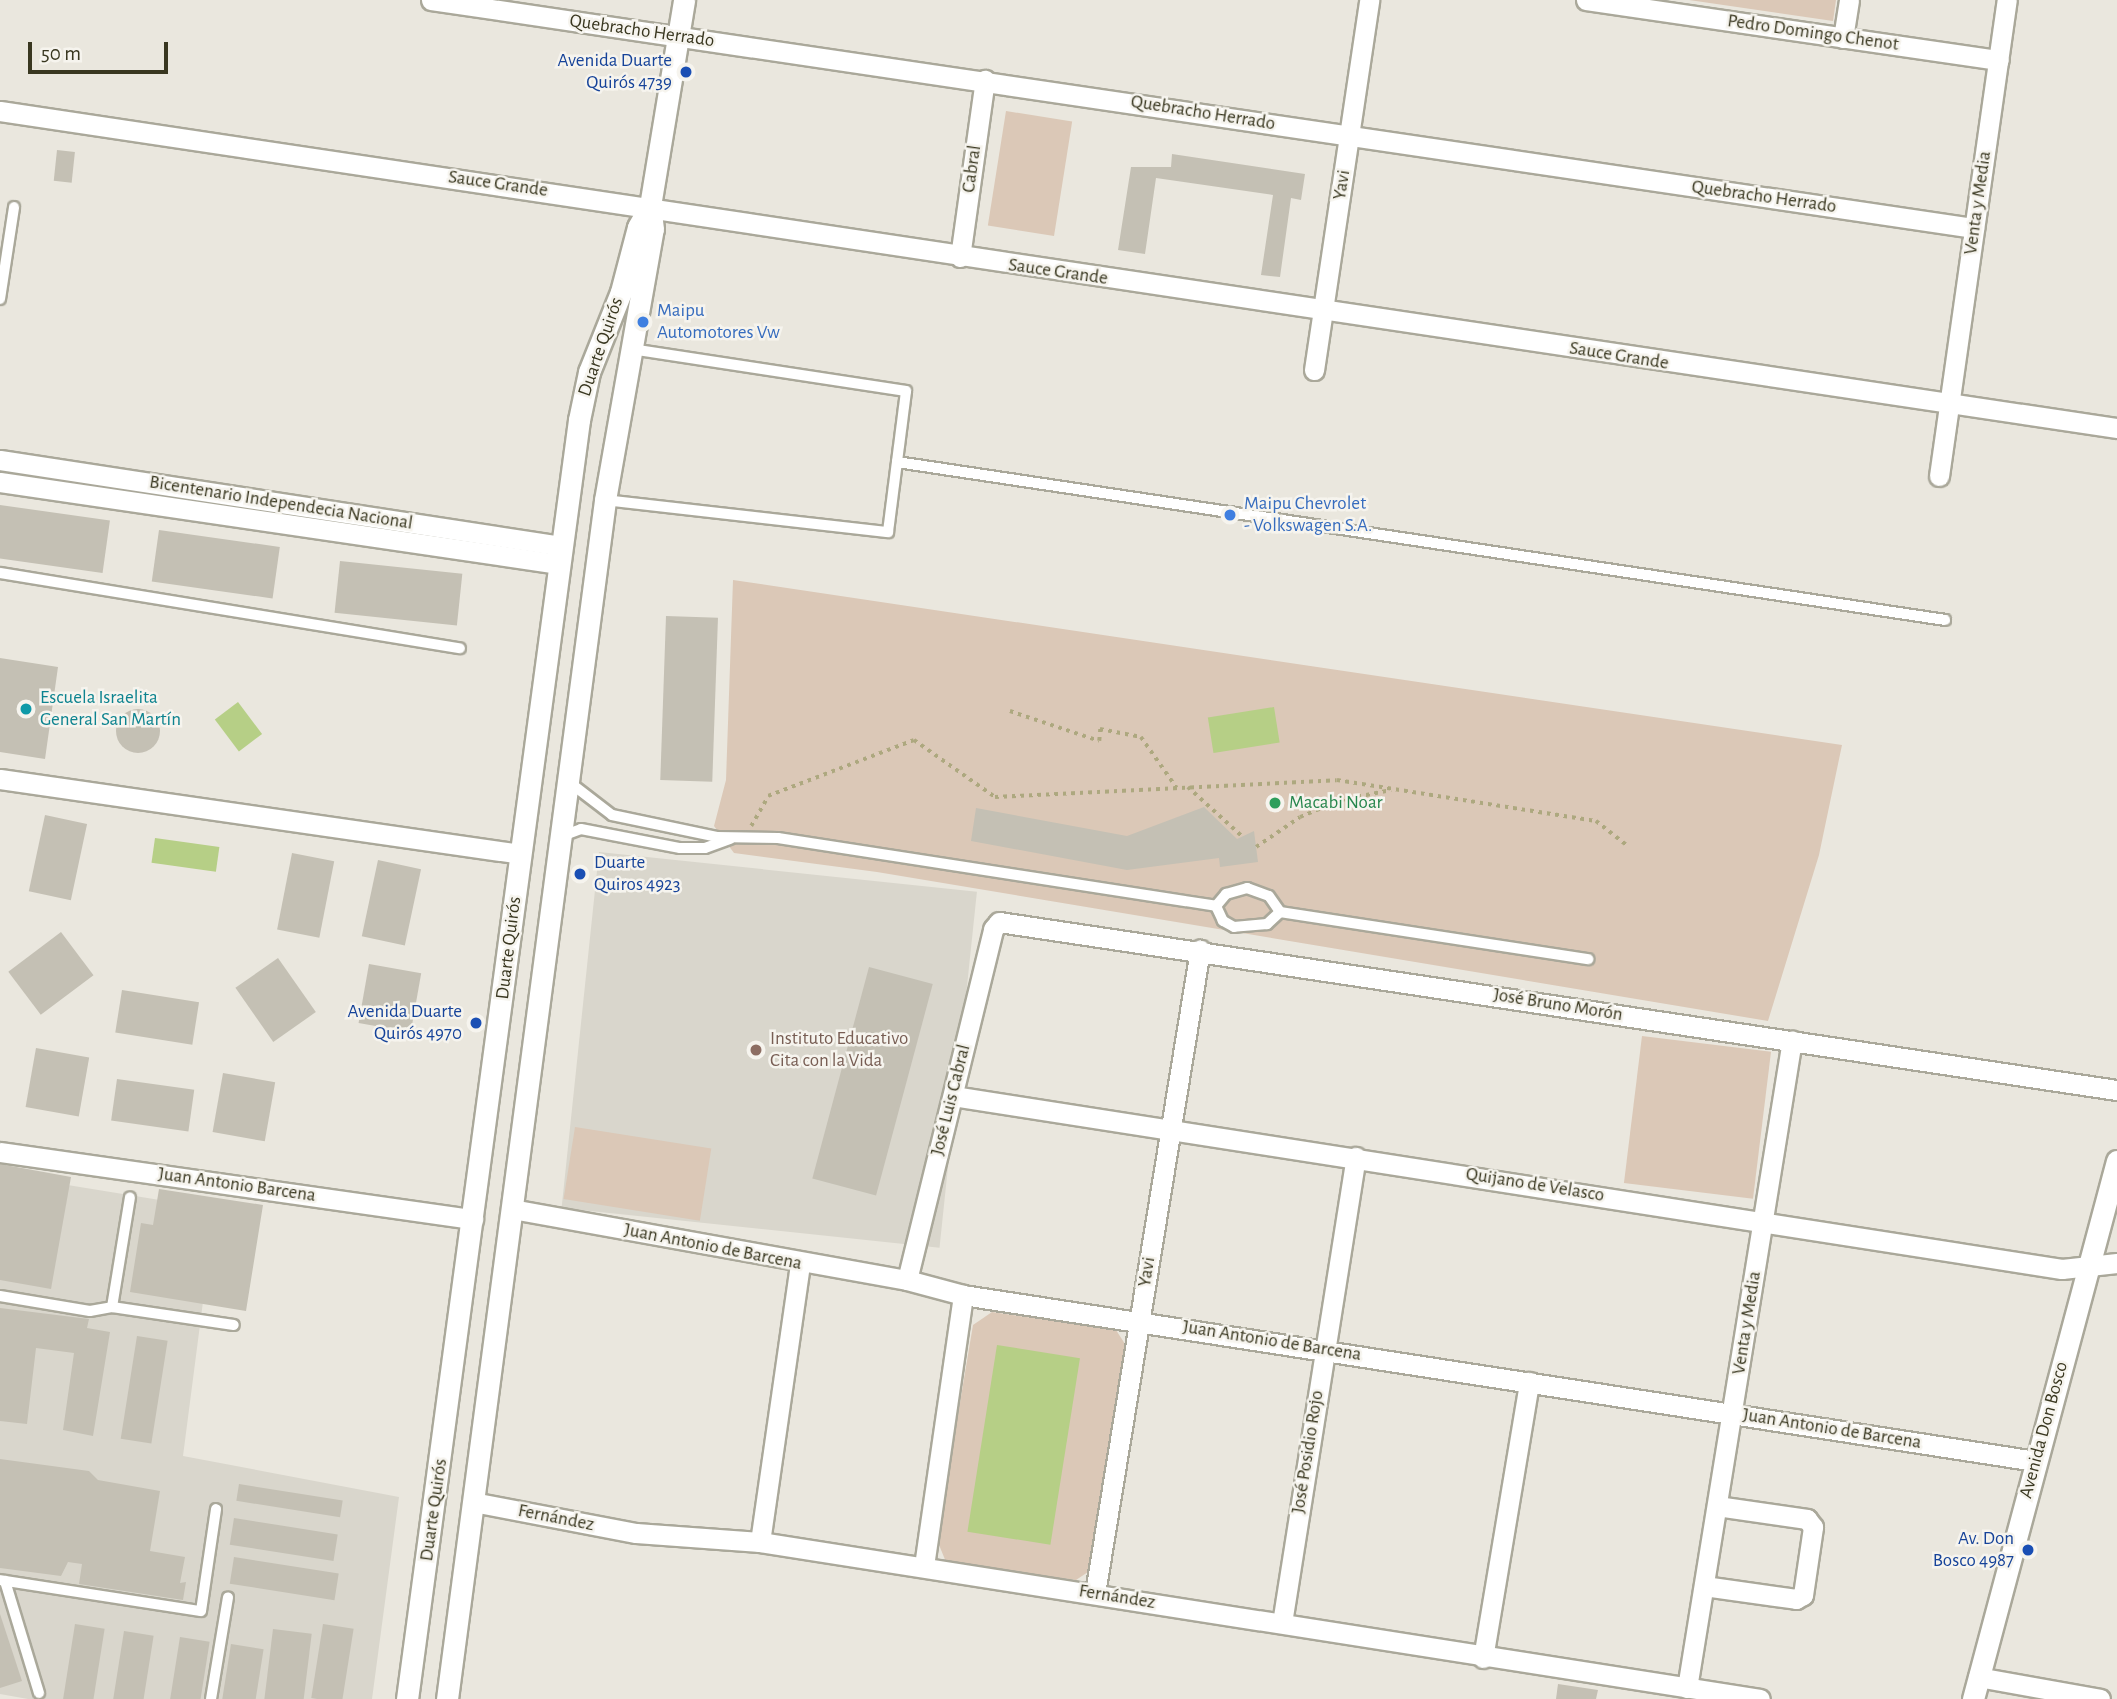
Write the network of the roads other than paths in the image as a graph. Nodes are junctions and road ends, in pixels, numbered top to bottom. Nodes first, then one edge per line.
1 (431, 0) edge
2 (684, 0) edge
3 (1369, 0) edge
4 (1586, 0) edge
5 (1849, 0) edge
6 (2007, 0) edge
7 (677, 36) junction
8 (1843, 38) junction
9 (1999, 60) junction
10 (985, 80) junction
11 (0, 111) edge
12 (1349, 135) junction
13 (650, 206) junction
14 (14, 207) dead end
15 (1974, 228) junction
16 (960, 257) junction
17 (0, 299) edge
18 (1323, 311) junction
19 (631, 349) junction
20 (1314, 370) dead end
21 (1948, 405) junction
22 (2117, 428) edge
23 (0, 460) edge
24 (897, 462) junction
25 (1939, 476) dead end
26 (0, 482) edge
27 (605, 500) junction
28 (560, 555) junction
29 (0, 573) edge
30 (1945, 620) dead end
31 (460, 648) dead end
32 (0, 779) edge
33 (569, 782) junction
34 (562, 836) junction
35 (730, 839) junction
36 (521, 854) junction
37 (1216, 906) junction
38 (1280, 912) junction
39 (999, 922) joint
40 (1200, 950) junction
41 (1588, 959) dead end
42 (1792, 1040) junction
43 (2117, 1090) edge
44 (953, 1096) junction
45 (1170, 1130) junction
46 (0, 1152) edge
47 (1356, 1157) junction
48 (2117, 1161) edge
49 (130, 1197) dead end
50 (512, 1209) junction
51 (473, 1219) junction
52 (1763, 1221) junction
53 (2117, 1263) edge
54 (800, 1264) junction
55 (2089, 1268) junction
56 (907, 1280) junction
57 (963, 1295) junction
58 (0, 1296) edge
59 (112, 1307) junction
60 (1139, 1321) junction
61 (234, 1325) dead end
62 (1324, 1348) junction
63 (1529, 1382) junction
64 (1732, 1414) junction
65 (2035, 1461) junction
66 (472, 1502) junction
67 (1717, 1506) junction
68 (216, 1509) dead end
69 (760, 1542) junction
70 (924, 1566) junction
71 (3, 1581) edge
72 (1704, 1586) junction
73 (1095, 1593) junction
74 (228, 1597) dead end
75 (1282, 1623) junction
76 (1483, 1658) junction
77 (1978, 1677) junction
78 (1687, 1688) junction
79 (39, 1693) dead end
80 (211, 1699) edge
81 (407, 1699) edge
82 (447, 1699) edge
83 (1760, 1699) edge
84 (1973, 1699) edge
85 (2100, 1699) edge

1 - 7 street, Quebracho Herrado
2 - 7 main road, Duarte Quirós
3 - 12 street, Yavi
4 - 8 street, Pedro Domingo Chenot
5 - 8 street
6 - 9 street, Venta y Media
7 - 10 street, Quebracho Herrado
7 - 13 main road, Duarte Quirós
8 - 9 street, Pedro Domingo Chenot
9 - 15 street, Venta y Media
10 - 12 street, Quebracho Herrado
10 - 16 street, Cabral
11 - 13 street, Sauce Grande
12 - 15 street, Quebracho Herrado
12 - 18 street, Yavi
13 - 16 street, Sauce Grande
13 - 19 main road, Duarte Quirós
13 - 28 main road, Duarte Quirós
14 - 17 lane
15 - 21 street, Venta y Media
16 - 18 street, Sauce Grande
18 - 20 street, Yavi
18 - 21 street, Sauce Grande
19 - 24 lane
19 - 27 main road, Duarte Quirós
21 - 22 street, Sauce Grande
21 - 25 street, Venta y Media
23 - 28 street, Bicentenario Independecia Nacional
24 - 27 lane
24 - 30 lane
26 - 28 street, Bicentenario Independecia Nacional
27 - 33 main road, Duarte Quirós
28 - 36 main road, Duarte Quirós
29 - 31 lane
32 - 36 street
33 - 34 main road, Duarte Quirós
33 - 35 lane
34 - 35 lane
34 - 50 main road, Duarte Quirós
35 - 37 lane
36 - 51 main road, Duarte Quirós
37 - 38 lane
37 - 38 lane
38 - 41 lane
39 - 40 street, José Bruno Morón
39 - 44 street, José Luis Cabral
40 - 42 street, José Bruno Morón
40 - 45 street, Yavi
42 - 43 street, José Bruno Morón
42 - 52 street, Venta y Media
44 - 45 street, Quijano de Velasco
44 - 56 street, José Luis Cabral
45 - 47 street, Quijano de Velasco
45 - 60 street, Yavi
46 - 51 street, Juan Antonio Barcena
47 - 52 street, Quijano de Velasco
47 - 62 street, José Posidio Rojo
48 - 55 main road, Avenida Don Bosco
49 - 59 lane
50 - 54 street, Juan Antonio de Barcena
50 - 66 main road, Duarte Quirós
51 - 81 main road, Duarte Quirós
52 - 55 street, Quijano de Velasco
52 - 64 street, Venta y Media
53 - 55 street, Quijano de Velasco
54 - 56 street, Juan Antonio de Barcena
54 - 69 street
55 - 65 main road, Avenida Don Bosco
56 - 57 street, Juan Antonio de Barcena
57 - 60 street, Juan Antonio de Barcena
57 - 70 street
58 - 59 lane
59 - 61 lane
60 - 62 street, Juan Antonio de Barcena
60 - 73 street, Yavi
62 - 63 street, Juan Antonio de Barcena
62 - 75 street, José Posidio Rojo
63 - 64 street, Juan Antonio de Barcena
63 - 76 street
64 - 65 street, Juan Antonio de Barcena
64 - 67 street, Venta y Media
65 - 77 main road, Avenida Don Bosco
66 - 69 street, Fernández
66 - 82 main road, Duarte Quirós
67 - 72 street, Venta y Media
67 - 72 street
68 - 71 lane
69 - 70 street, Fernández
70 - 73 street, Fernández
71 - 79 lane
72 - 78 street, Venta y Media
73 - 75 street, Fernández
74 - 80 lane
75 - 76 street, Fernández
76 - 78 street, Fernández
77 - 84 main road, Avenida Don Bosco
77 - 85 street
78 - 83 street, Fernández

